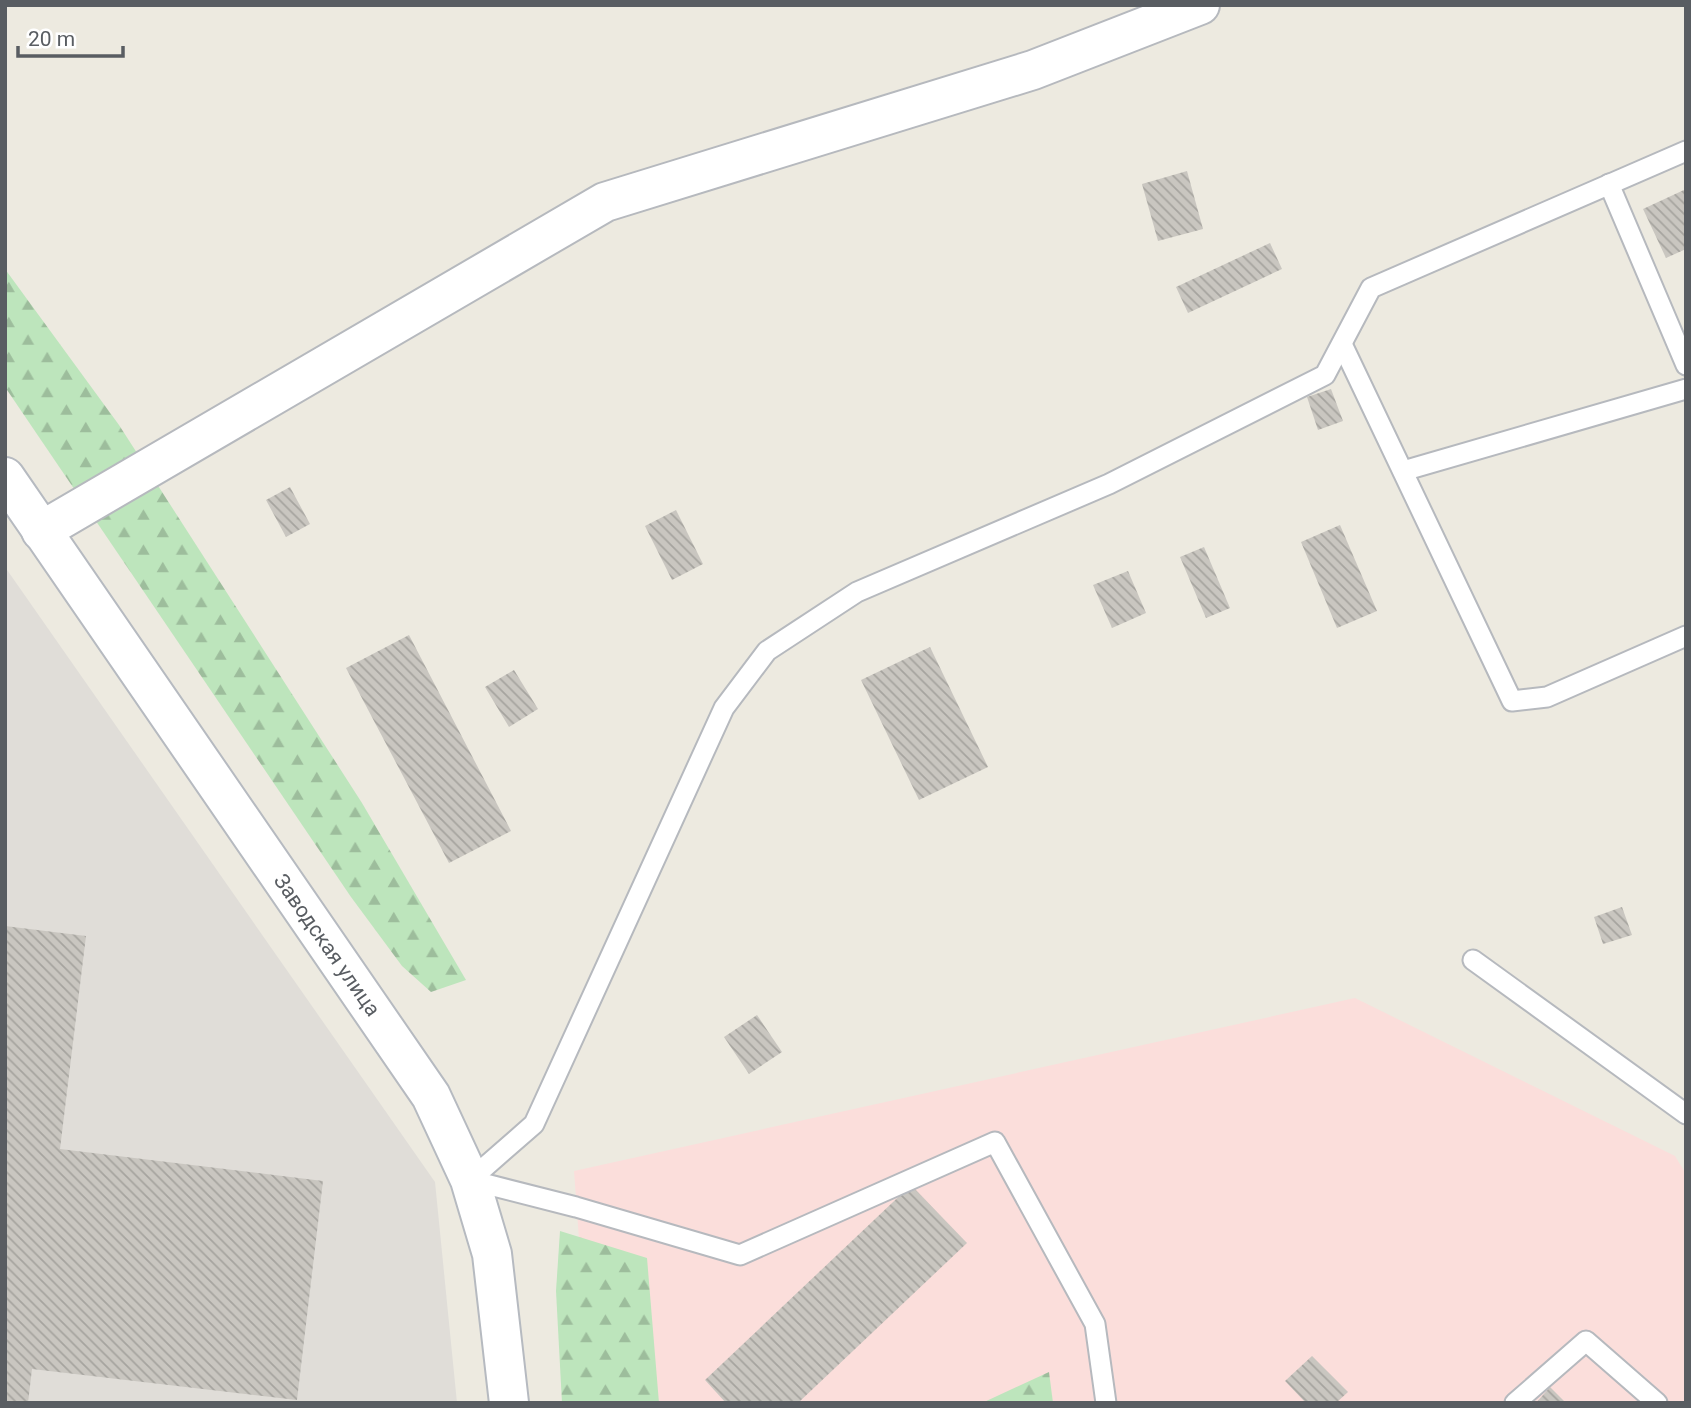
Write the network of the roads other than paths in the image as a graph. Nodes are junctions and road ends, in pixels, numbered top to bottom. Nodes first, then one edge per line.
1 (1200, 5) edge
2 (1686, 151) edge
3 (1609, 184) junction
4 (1342, 344) junction
5 (1686, 365) edge
6 (1686, 389) edge
7 (1403, 471) junction
8 (5, 477) edge
9 (41, 531) junction
10 (1686, 636) edge
11 (1473, 960) dead end
12 (1686, 1114) edge
13 (470, 1180) junction
14 (509, 1403) edge
15 (1106, 1403) edge
16 (1515, 1403) edge
17 (1657, 1403) edge

1 - 9 street
2 - 3 lane
3 - 4 lane
3 - 5 lane
4 - 7 lane
4 - 13 lane
6 - 7 lane
7 - 10 lane
8 - 9 street, Заводская улица
9 - 13 street, Заводская улица
11 - 12 lane
13 - 14 street, Заводская улица
13 - 15 lane
16 - 17 lane

